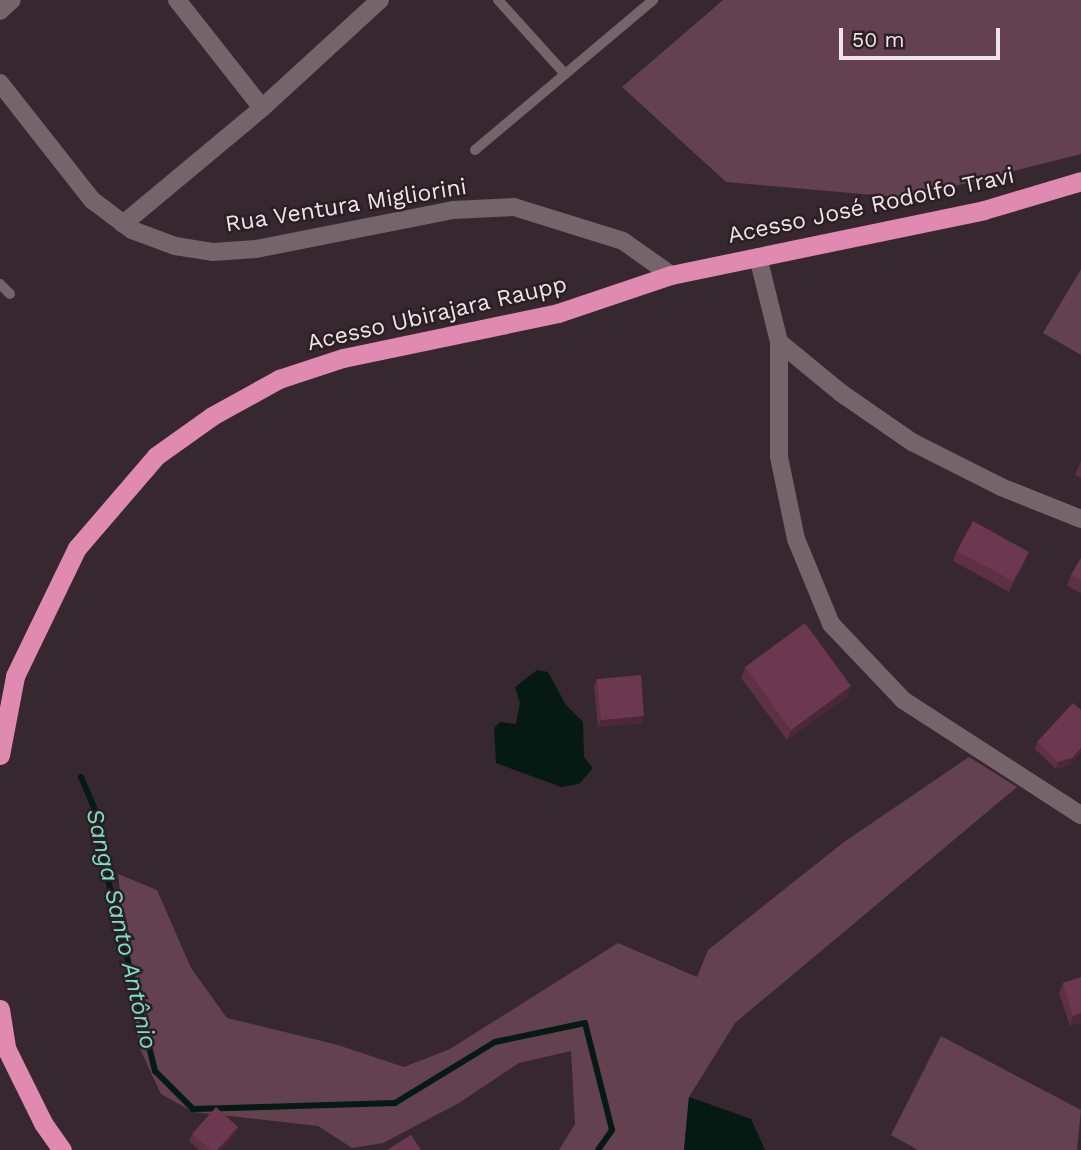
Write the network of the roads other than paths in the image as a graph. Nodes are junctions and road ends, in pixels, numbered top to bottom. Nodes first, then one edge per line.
1 (12, 0) edge
2 (177, 0) edge
3 (380, 0) edge
4 (498, 0) edge
5 (653, 0) edge
6 (0, 11) edge
7 (565, 74) junction
8 (0, 83) edge
9 (262, 108) junction
10 (475, 150) dead end
11 (1081, 181) edge
12 (123, 224) junction
13 (758, 257) junction
14 (671, 275) junction
15 (0, 284) edge
16 (10, 294) dead end
17 (779, 342) junction
18 (1081, 519) edge
19 (0, 755) edge
20 (1081, 815) edge
21 (0, 1009) edge
22 (62, 1150) edge

1 - 6 street
2 - 9 street
3 - 9 street
4 - 7 lane
5 - 7 lane
7 - 10 lane
8 - 12 street, Rua Ventura Migliorini
9 - 12 street
11 - 13 highway, Acesso José Rodolfo Travi
12 - 14 street, Rua Ventura Migliorini
13 - 14 highway, Acesso José Rodolfo Travi
13 - 17 street
14 - 19 highway, Acesso Ubirajara Raupp
15 - 16 lane
17 - 18 street
17 - 20 street
21 - 22 highway

